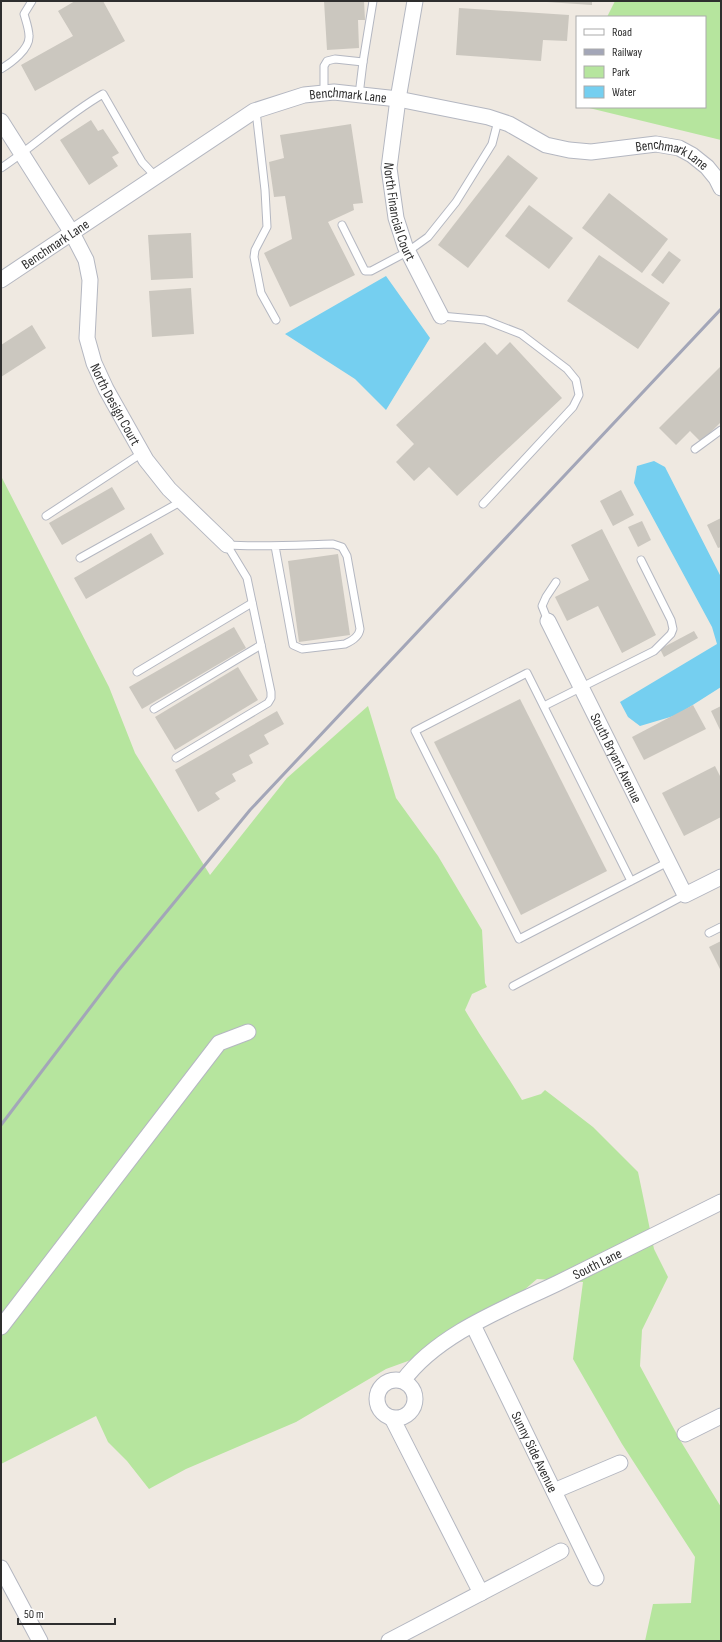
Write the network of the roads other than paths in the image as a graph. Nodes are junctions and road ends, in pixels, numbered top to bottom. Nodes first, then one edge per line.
1 (32, 1) edge
2 (373, 1) edge
3 (415, 1) edge
4 (363, 62) junction
5 (1, 69) edge
6 (324, 93) junction
7 (359, 95) junction
8 (398, 99) junction
9 (256, 110) junction
10 (498, 120) junction
11 (1, 121) edge
12 (22, 154) junction
13 (1, 168) edge
14 (156, 177) junction
15 (721, 188) edge
16 (342, 225) dead end
17 (72, 234) junction
18 (407, 252) junction
19 (1, 280) edge
20 (441, 316) joint
21 (276, 320) dead end
22 (721, 430) edge
23 (695, 449) dead end
24 (142, 453) junction
25 (182, 502) junction
26 (483, 504) dead end
27 (46, 516) dead end
28 (227, 545) junction
29 (275, 546) junction
30 (80, 558) dead end
31 (641, 560) dead end
32 (556, 582) dead end
33 (252, 603) junction
34 (548, 621) joint
35 (261, 645) junction
36 (136, 672) dead end
37 (580, 686) junction
38 (544, 706) junction
39 (154, 709) dead end
40 (176, 758) dead end
41 (668, 862) junction
42 (721, 877) edge
43 (631, 881) junction
44 (685, 895) junction
45 (721, 927) edge
46 (709, 933) dead end
47 (513, 986) dead end
48 (248, 1032) dead end
49 (721, 1202) edge
50 (473, 1325) junction
51 (1, 1327) edge
52 (403, 1381) junction
53 (721, 1416) edge
54 (392, 1418) junction
55 (685, 1434) dead end
56 (620, 1463) dead end
57 (554, 1491) junction
58 (561, 1551) dead end
59 (1, 1568) edge
60 (596, 1578) dead end
61 (480, 1593) junction
62 (40, 1641) edge
63 (389, 1641) edge

1 - 5 lane
2 - 4 lane
3 - 8 street, North Financial Court
4 - 6 lane
4 - 7 lane
6 - 7 street, Benchmark Lane
6 - 9 street, Benchmark Lane
7 - 8 street, Benchmark Lane
8 - 10 street, Benchmark Lane
8 - 18 street, North Financial Court
9 - 14 street, Benchmark Lane
9 - 21 lane
10 - 15 street, Benchmark Lane
10 - 18 lane
11 - 12 street, North Design Court
12 - 13 lane
12 - 14 lane
12 - 17 street, North Design Court
14 - 17 street, Benchmark Lane
16 - 18 lane
17 - 19 street, Benchmark Lane
17 - 24 street, North Design Court
18 - 20 street, North Financial Court
20 - 26 lane
22 - 23 lane
24 - 25 street, North Design Court
24 - 27 lane
25 - 28 street, North Design Court
25 - 30 lane
28 - 29 lane
28 - 33 lane
29 - 29 lane
31 - 37 lane
32 - 34 lane
33 - 35 lane
33 - 36 lane
34 - 37 street, South Bryant Avenue
35 - 39 lane
35 - 40 lane
37 - 38 lane
37 - 41 street, South Bryant Avenue
38 - 43 lane
38 - 43 lane
41 - 43 lane
41 - 44 street, South Bryant Avenue
42 - 44 street
44 - 47 lane
45 - 46 lane
48 - 51 street
49 - 50 street, South Lane
50 - 52 street, South Lane
50 - 57 street, Sunny Side Avenue
52 - 54 street
52 - 54 street
53 - 55 street
54 - 61 street
56 - 57 street
57 - 60 street, Sunny Side Avenue
58 - 61 street
59 - 62 street
61 - 63 street

